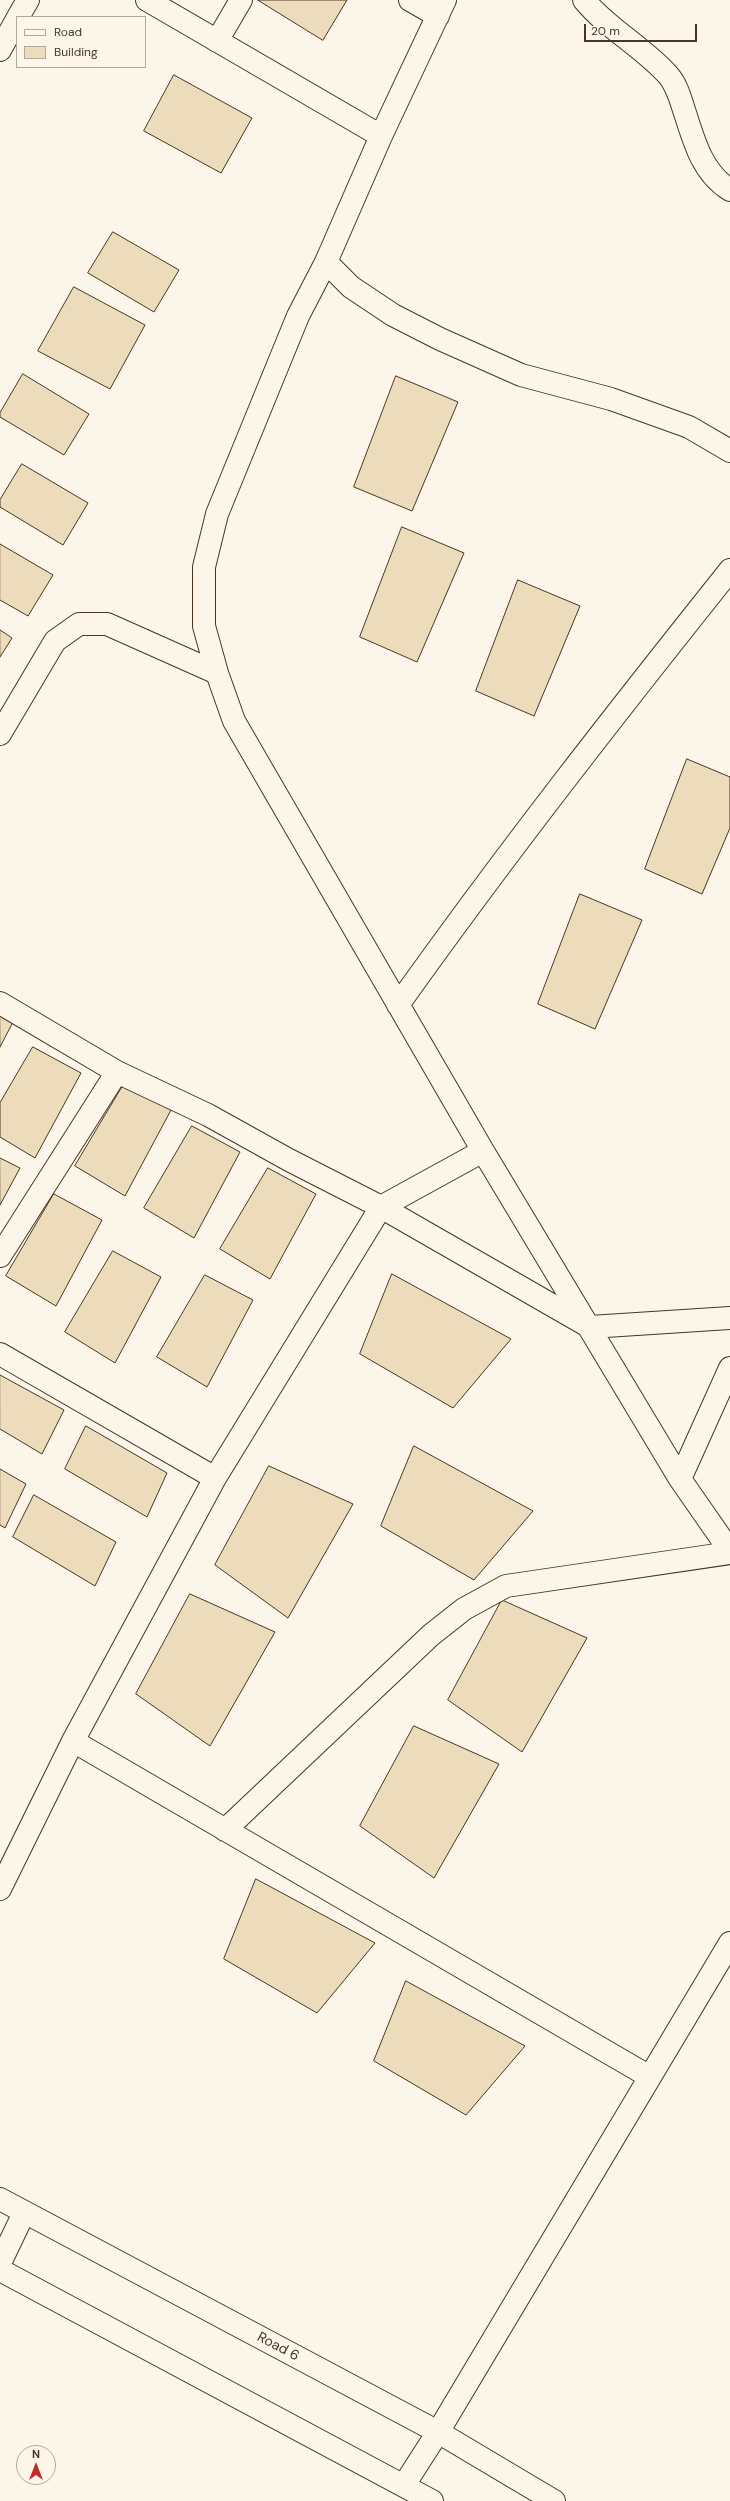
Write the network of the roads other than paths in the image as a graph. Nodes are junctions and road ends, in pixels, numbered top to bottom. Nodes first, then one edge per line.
1 (28, 0) edge
2 (147, 0) edge
3 (241, 0) edge
4 (410, 0) edge
5 (584, 0) edge
6 (441, 8) edge
7 (19, 16) edge
8 (16, 22) edge
9 (218, 41) junction
10 (0, 50) edge
11 (381, 136) junction
12 (730, 190) edge
13 (326, 262) junction
14 (730, 451) edge
15 (730, 570) edge
16 (217, 673) junction
17 (0, 734) edge
18 (0, 1003) edge
19 (398, 1005) junction
20 (117, 1072) junction
21 (482, 1151) junction
22 (381, 1207) junction
23 (0, 1256) edge
24 (730, 1318) edge
25 (590, 1327) junction
26 (0, 1354) edge
27 (730, 1368) edge
28 (215, 1478) junction
29 (680, 1479) junction
30 (730, 1552) edge
31 (73, 1741) junction
32 (225, 1830) junction
33 (0, 1889) edge
34 (730, 1943) edge
35 (650, 2077) junction
36 (0, 2199) edge
37 (24, 2213) junction
38 (0, 2263) edge
39 (0, 2270) edge
40 (438, 2432) junction
41 (404, 2485) junction
42 (432, 2501) edge
43 (554, 2501) edge

1 - 7 street
2 - 9 street
3 - 9 street
4 - 6 street
5 - 12 street
6 - 11 street
8 - 10 street
9 - 11 street
11 - 13 street
13 - 14 street
13 - 16 street
15 - 19 street
16 - 17 street
16 - 19 street
18 - 20 street
19 - 21 street
20 - 22 street
20 - 23 street
21 - 22 street
21 - 25 street
22 - 25 street
22 - 28 street
24 - 25 street
25 - 29 street
26 - 28 street
27 - 29 street
28 - 31 street
29 - 30 street
30 - 32 street
31 - 32 street
31 - 33 street
32 - 35 street
34 - 35 street
35 - 40 street
36 - 37 street, Road 6
37 - 38 street
37 - 40 street, Road 6
39 - 41 street
40 - 41 street
40 - 43 street, Road 6
41 - 42 street

